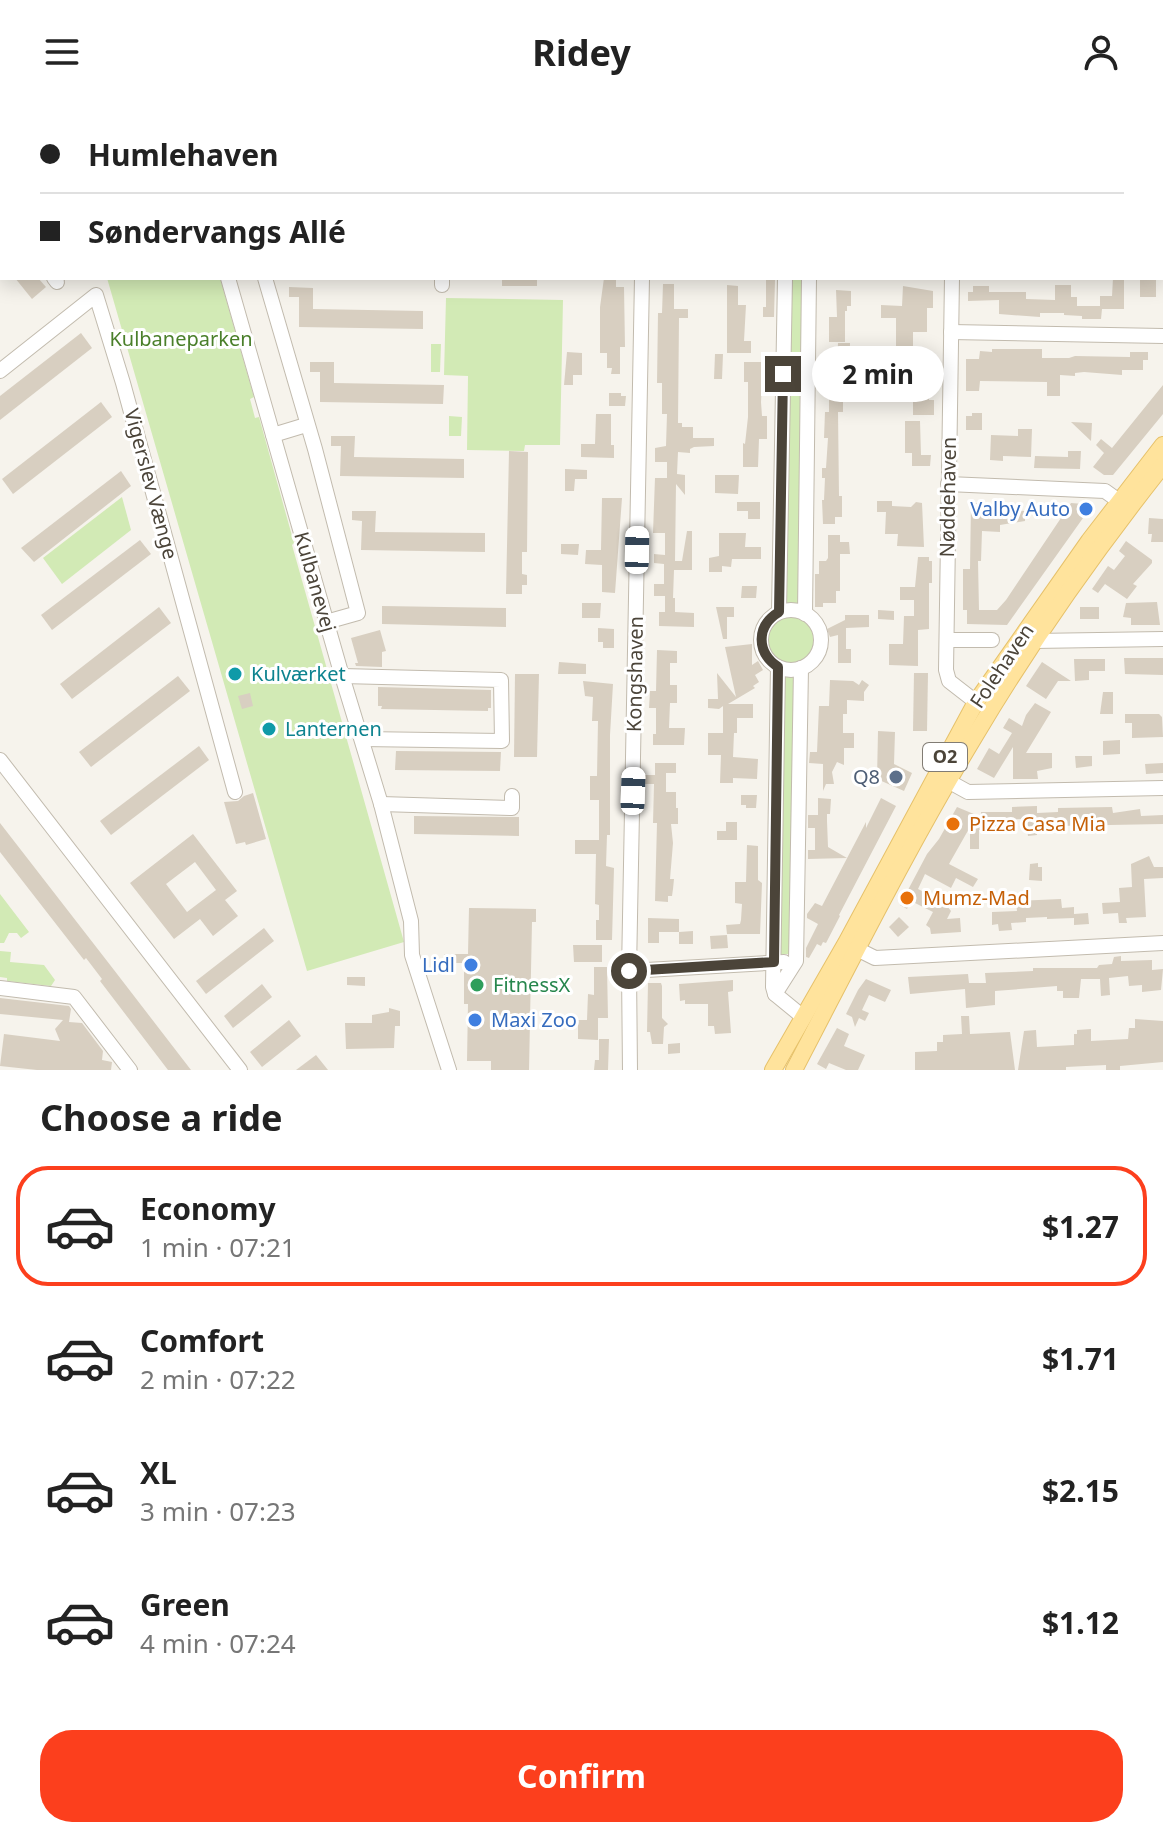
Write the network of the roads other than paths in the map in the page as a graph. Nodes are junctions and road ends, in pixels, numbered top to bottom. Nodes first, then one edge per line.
1 (229, 280) edge
2 (266, 280) edge
3 (642, 280) edge
4 (785, 280) edge
5 (809, 280) edge
6 (952, 280) edge
7 (951, 332) junction
8 (1163, 336) edge
9 (0, 371) edge
10 (783, 391) junction
11 (808, 391) junction
12 (306, 425) junction
13 (273, 435) junction
14 (1163, 445) edge
15 (1163, 465) edge
16 (948, 484) junction
17 (1156, 486) edge
18 (1119, 501) junction
19 (779, 612) junction
20 (805, 614) junction
21 (326, 622) junction
22 (1163, 639) edge
23 (947, 640) junction
24 (992, 640) dead end
25 (1034, 641) junction
26 (778, 667) junction
27 (801, 668) junction
28 (342, 676) junction
29 (976, 702) junction
30 (362, 739) junction
31 (0, 760) edge
32 (948, 781) junction
33 (1163, 788) edge
34 (235, 792) dead end
35 (512, 796) dead end
36 (381, 804) junction
37 (1163, 943) edge
38 (857, 949) junction
39 (796, 961) junction
40 (774, 962) junction
41 (629, 971) junction
42 (0, 988) edge
43 (775, 994) junction
44 (803, 1017) junction
45 (130, 1070) edge
46 (240, 1070) edge
47 (449, 1070) edge
48 (630, 1070) edge
49 (773, 1070) edge
50 (794, 1070) edge

1 - 13 street, Kulbanevej
2 - 12 street
3 - 41 street, Kongshaven
4 - 10 street
5 - 11 street
6 - 7 street, Nøddehaven
7 - 8 street
7 - 16 street, Nøddehaven
9 - 34 street, Vigerslev Vænge
10 - 11 street
10 - 19 street
11 - 20 street
12 - 13 street
12 - 21 street
13 - 21 street, Kulbanevej
14 - 18 main road, Folehaven / O2
15 - 17 main road, Folehaven / O2
16 - 18 street
16 - 23 street, Nøddehaven
17 - 25 main road, Folehaven / O2
18 - 29 main road, Folehaven / O2
19 - 20 street
19 - 26 street
20 - 27 street
21 - 28 street, Kulbanevej
22 - 25 street
23 - 24 street
23 - 29 street, Nøddehaven
25 - 32 main road, Folehaven / O2
26 - 27 street
26 - 40 street
27 - 39 street
28 - 30 street, Kulbanevej
28 - 30 street
29 - 44 main road, Folehaven / O2
30 - 36 street, Kulbanevej
31 - 46 street
32 - 33 street
32 - 38 main road, Folehaven / O2
35 - 36 street
36 - 47 street, Kulbanevej
37 - 38 street
38 - 50 main road, Folehaven / O2
39 - 40 street
39 - 43 street
40 - 41 street
40 - 43 street
41 - 48 street, Kongshaven
42 - 45 street
43 - 44 street
44 - 49 main road, Folehaven / O2

